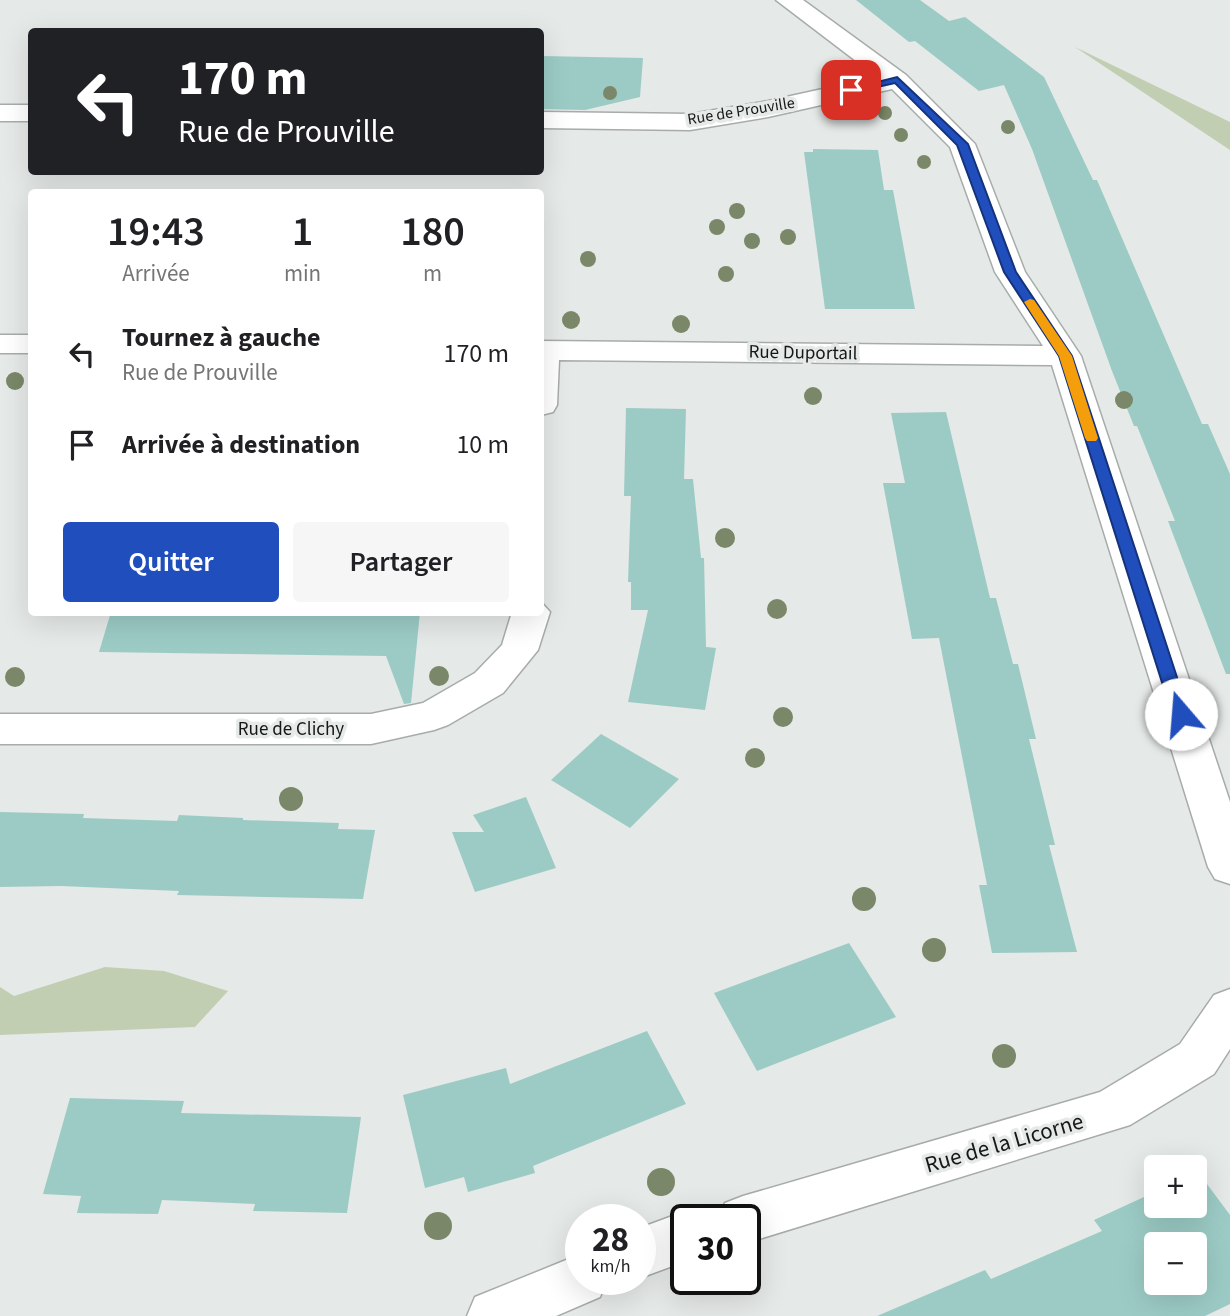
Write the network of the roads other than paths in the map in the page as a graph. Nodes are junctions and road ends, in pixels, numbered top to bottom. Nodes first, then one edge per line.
1 (788, 0) edge
2 (897, 80) junction
3 (0, 113) edge
4 (28, 113) edge
5 (544, 120) edge
6 (0, 344) edge
7 (28, 344) edge
8 (544, 350) edge
9 (1065, 356) junction
10 (530, 616) edge
11 (0, 729) edge
12 (1230, 867) edge
13 (1230, 1009) edge
14 (761, 1215) edge
15 (565, 1286) edge
16 (494, 1316) edge

1 - 2 street
2 - 5 street, Rue de Prouville
2 - 9 street
3 - 4 street
6 - 7 street
8 - 9 street, Rue Duportail
9 - 12 street
10 - 11 street, Rue de Clichy
13 - 14 street, Rue de la Licorne
15 - 16 street

